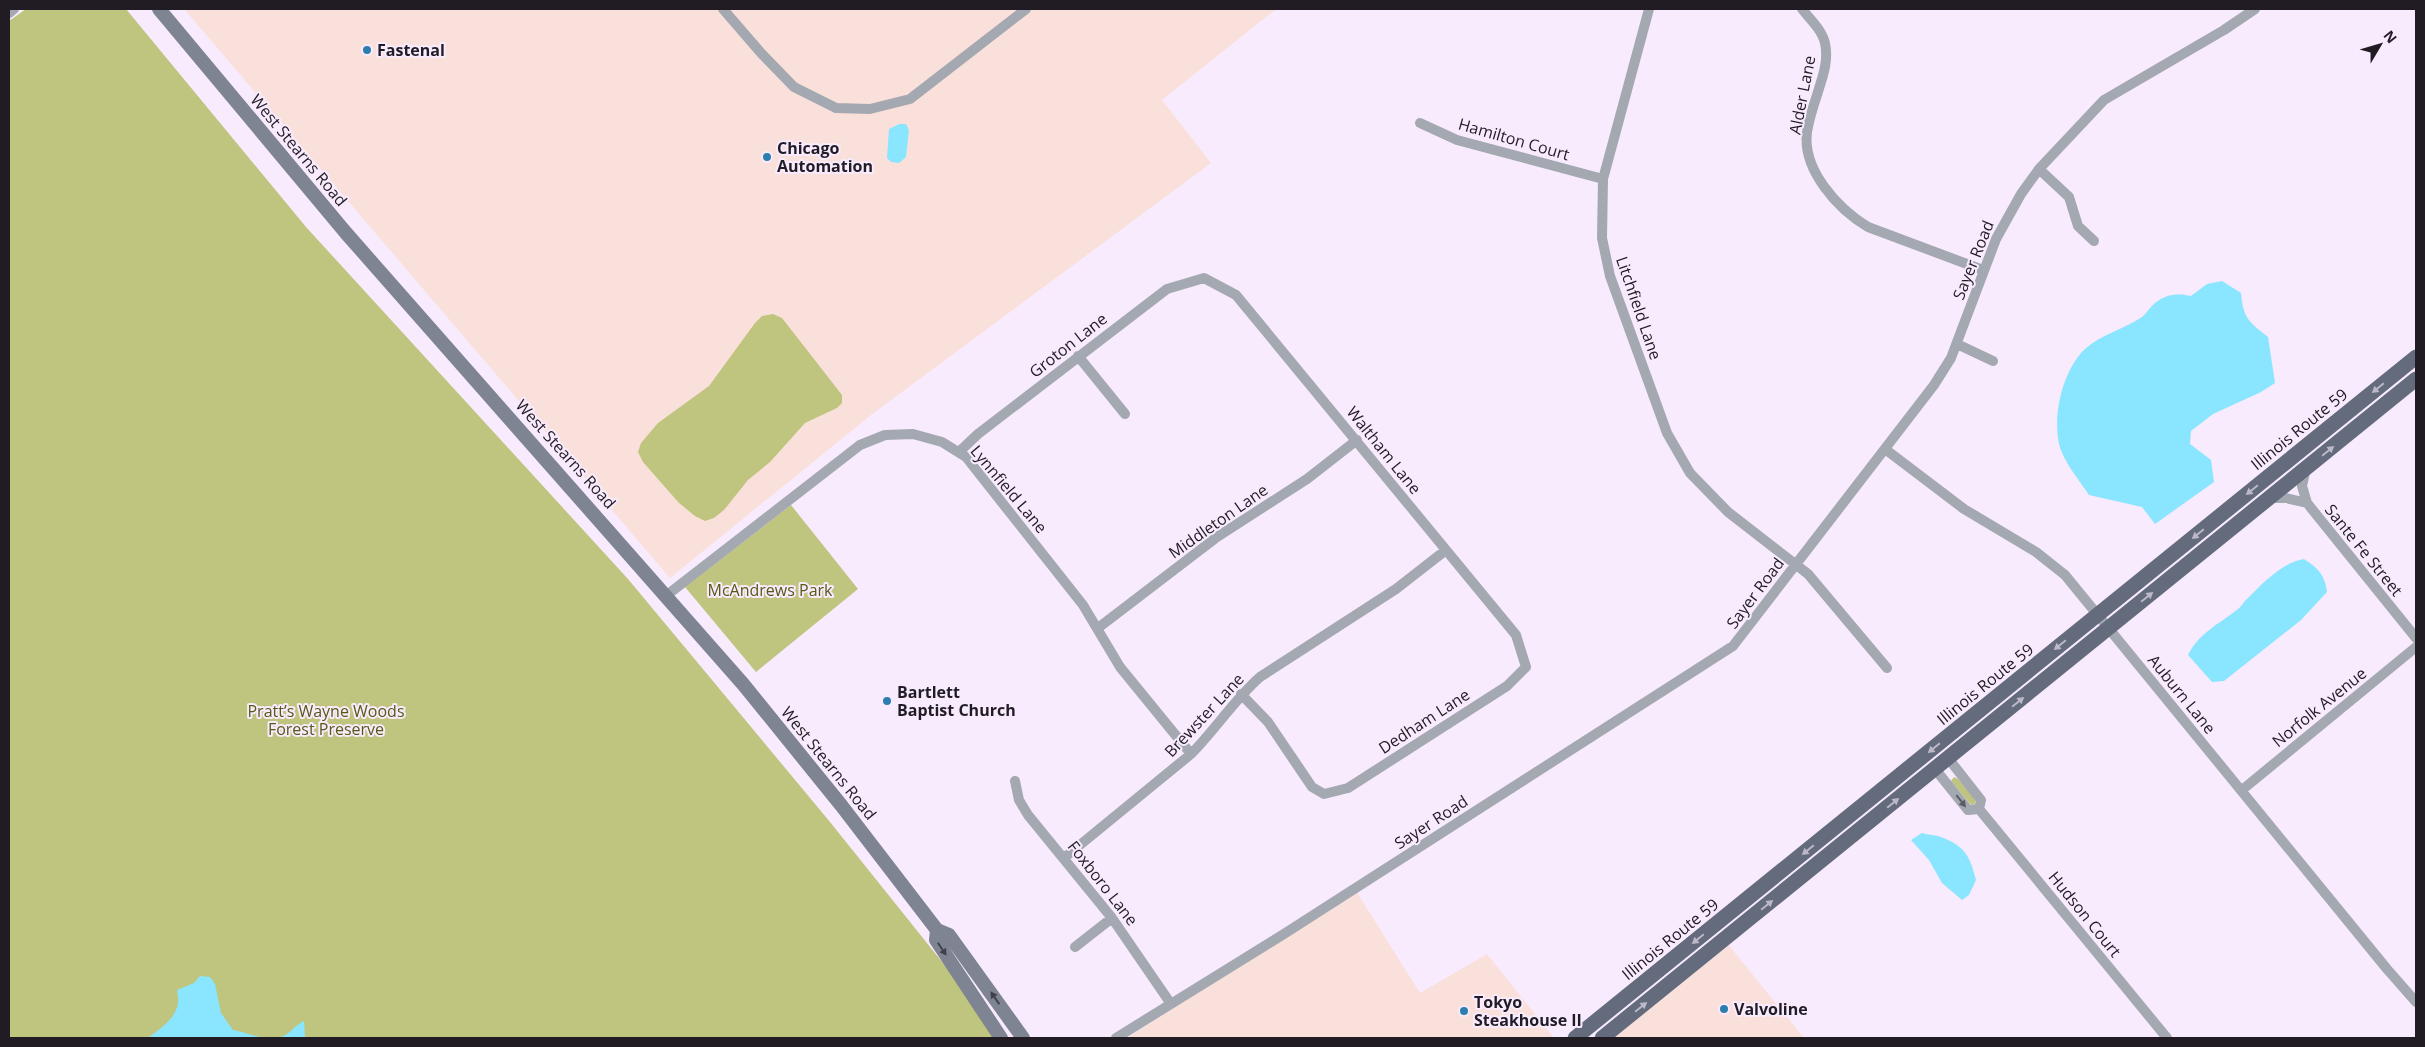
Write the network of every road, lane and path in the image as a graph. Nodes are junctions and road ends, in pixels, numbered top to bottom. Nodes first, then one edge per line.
1 (14, 9) edge
2 (159, 9) edge
3 (724, 9) edge
4 (1026, 9) edge
5 (1649, 9) edge
6 (1802, 9) edge
7 (2254, 9) edge
8 (9, 13) edge
9 (1420, 123) dead end
10 (2039, 170) junction
11 (1603, 179) junction
12 (2094, 241) dead end
13 (1983, 270) junction
14 (1204, 278) joint
15 (1957, 344) junction
16 (1078, 356) junction
17 (2416, 357) edge
18 (1993, 361) dead end
19 (2416, 379) edge
20 (1125, 414) dead end
21 (1357, 440) junction
22 (1885, 449) junction
23 (959, 452) junction
24 (2306, 468) junction
25 (2269, 498) junction
26 (2307, 503) junction
27 (1446, 550) junction
28 (1796, 564) junction
29 (667, 595) junction
30 (2098, 615) junction
31 (1098, 628) junction
32 (2109, 628) junction
33 (2416, 638) edge
34 (2416, 647) edge
35 (1524, 658) joint
36 (1887, 668) dead end
37 (1241, 694) junction
38 (1191, 754) junction
39 (1948, 758) junction
40 (1935, 769) junction
41 (1015, 781) dead end
42 (2242, 790) junction
43 (1979, 809) junction
44 (1064, 858) junction
45 (1112, 918) junction
46 (937, 930) junction
47 (1075, 947) dead end
48 (2416, 1002) edge
49 (1171, 1004) junction
50 (1592, 1024) junction
51 (1001, 1038) edge
52 (1023, 1038) edge
53 (1116, 1038) edge
54 (1575, 1038) edge
55 (1603, 1038) edge
56 (2167, 1038) edge

1 - 8 street
2 - 29 main road, West Stearns Road
3 - 4 street
5 - 11 street, Litchfield Lane
6 - 13 street, Alder Lane
7 - 10 street, Sayer Road
9 - 11 street, Hamilton Court
10 - 12 street
10 - 13 street, Sayer Road
11 - 28 street, Litchfield Lane
13 - 15 street, Sayer Road
14 - 16 street, Groton Lane
14 - 21 street, Waltham Lane
15 - 18 street
15 - 22 street, Sayer Road
16 - 20 street
16 - 23 street, Groton Lane
17 -> 30 main road, Illinois Route 59
24 -> 19 main road
21 - 27 street, Waltham Lane
21 - 31 street, Middleton Lane
22 - 28 street, Sayer Road
22 - 30 street, Auburn Lane
23 - 29 street, Lynnfield Lane
23 - 31 street, Lynnfield Lane
24 - 25 main road
24 - 26 street, Sante Fe Street
25 - 26 street, Sante Fe Street
32 -> 25 main road
26 - 33 street, Sante Fe Street
27 - 35 street, Waltham Lane
27 - 37 street, Brewster Lane
28 - 36 street, Litchfield Lane
28 - 49 street, Sayer Road
29 - 46 main road, West Stearns Road
30 - 32 street, Auburn Lane
30 -> 50 main road, Illinois Route 59
31 - 38 street, Lynnfield Lane
39 -> 32 main road
32 - 42 street, Auburn Lane
34 - 42 street, Norfolk Avenue
35 - 37 street, Dedham Lane
37 - 38 street, Brewster Lane
38 - 44 street, Brewster Lane
39 - 40 main road
39 - 43 street, Hudson Court
40 -> 43 street, Hudson Court
55 -> 40 main road
41 - 44 street, Foxboro Lane
42 - 48 street, Auburn Lane
43 - 56 street, Hudson Court
44 - 45 street, Foxboro Lane
45 - 47 street
45 - 49 street, Foxboro Lane
46 -> 51 main road, West Stearns Road
52 -> 46 main road, West Stearns Road
49 - 53 street, Sayer Road
50 - 54 main road, Illinois Route 59
50 - 55 street

